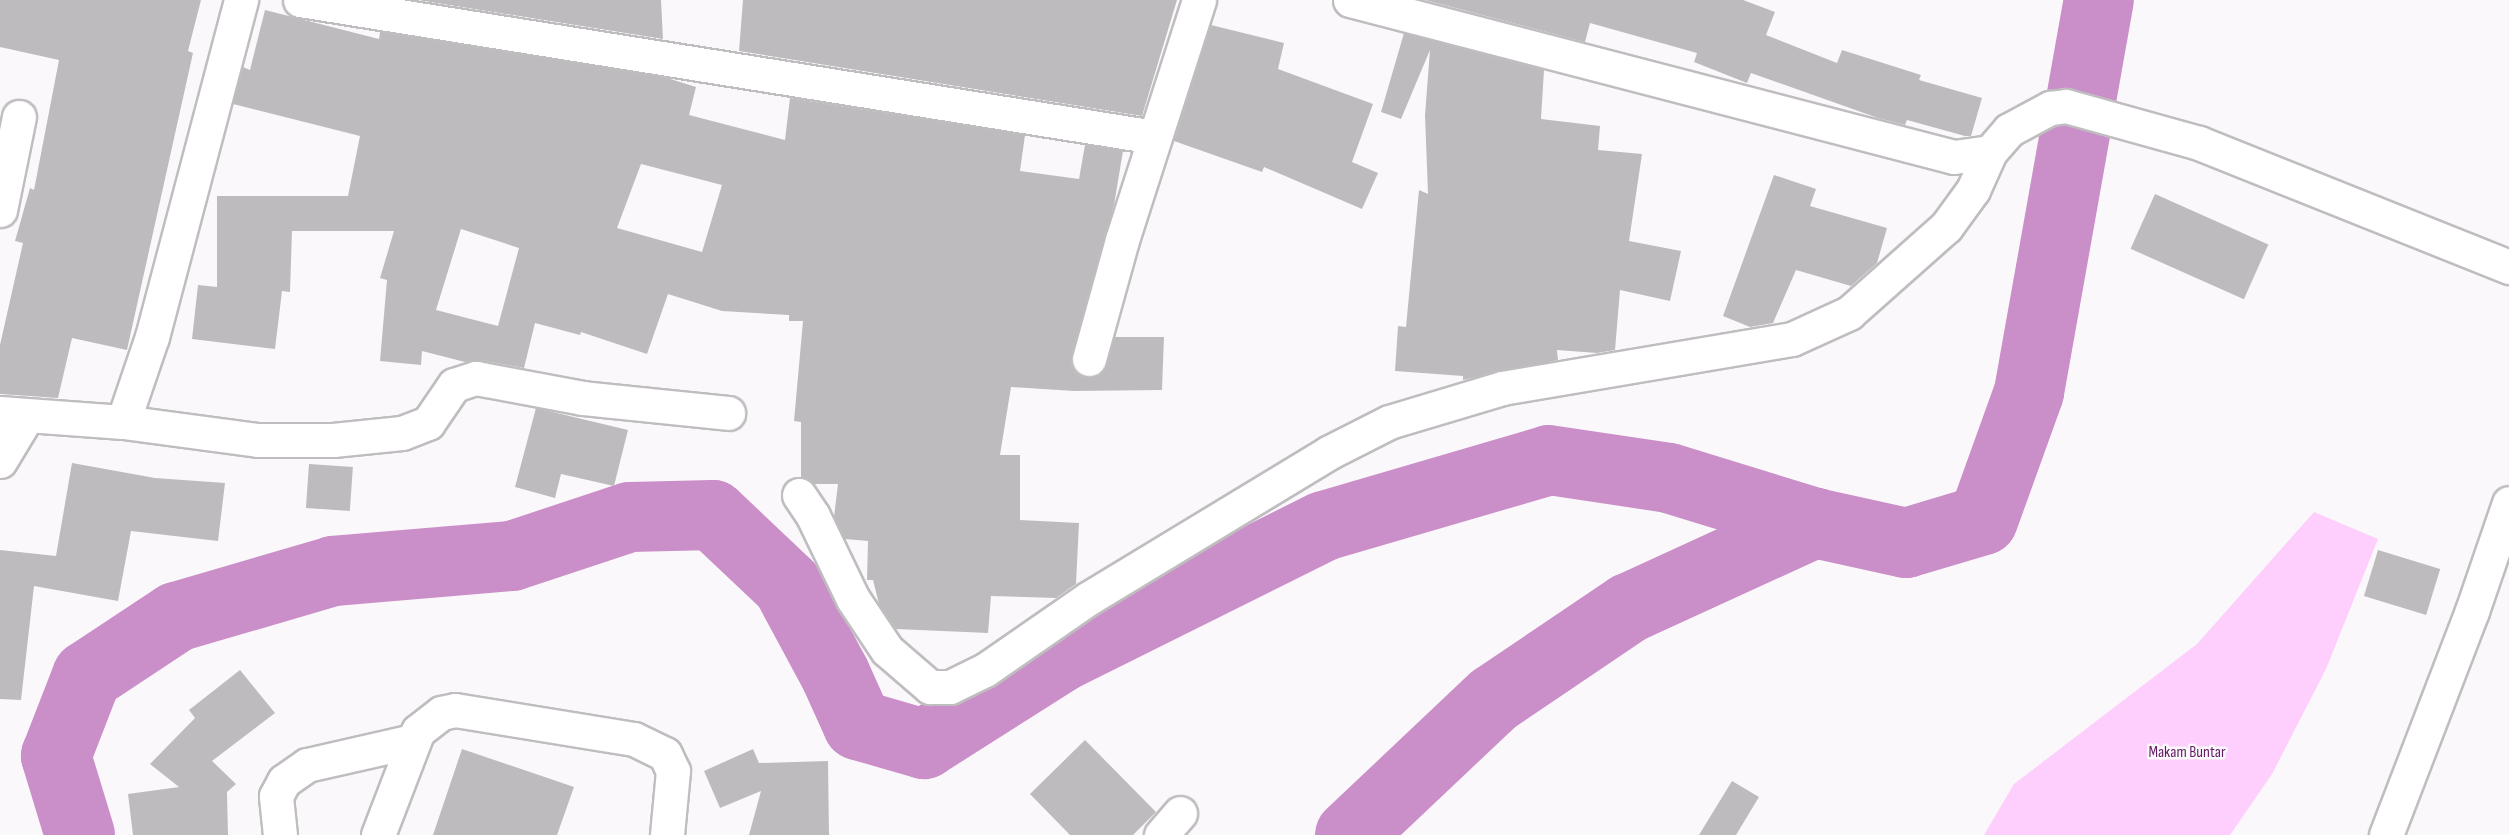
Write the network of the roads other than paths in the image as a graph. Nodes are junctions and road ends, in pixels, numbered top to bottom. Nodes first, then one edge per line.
1 (241, 0) edge
2 (300, 0) edge
3 (1199, 0) edge
4 (1350, 0) edge
5 (19, 117) dead end
6 (1154, 137) junction
7 (1990, 152) junction
8 (0, 210) edge
9 (2509, 267) edge
10 (1089, 359) dead end
11 (728, 412) dead end
12 (14, 415) edge
13 (123, 422) junction
14 (0, 460) edge
15 (799, 495) dead end
16 (2509, 502) edge
17 (413, 741) junction
18 (280, 835) edge
19 (378, 835) edge
20 (667, 835) edge
21 (2386, 835) edge

1 - 13 street
2 - 6 street
3 - 6 street
4 - 7 street
5 - 8 street
6 - 10 street
7 - 9 street
7 - 15 street
11 - 13 street
12 - 13 street
12 - 14 street
16 - 21 street
17 - 18 street
17 - 19 street
17 - 20 street

